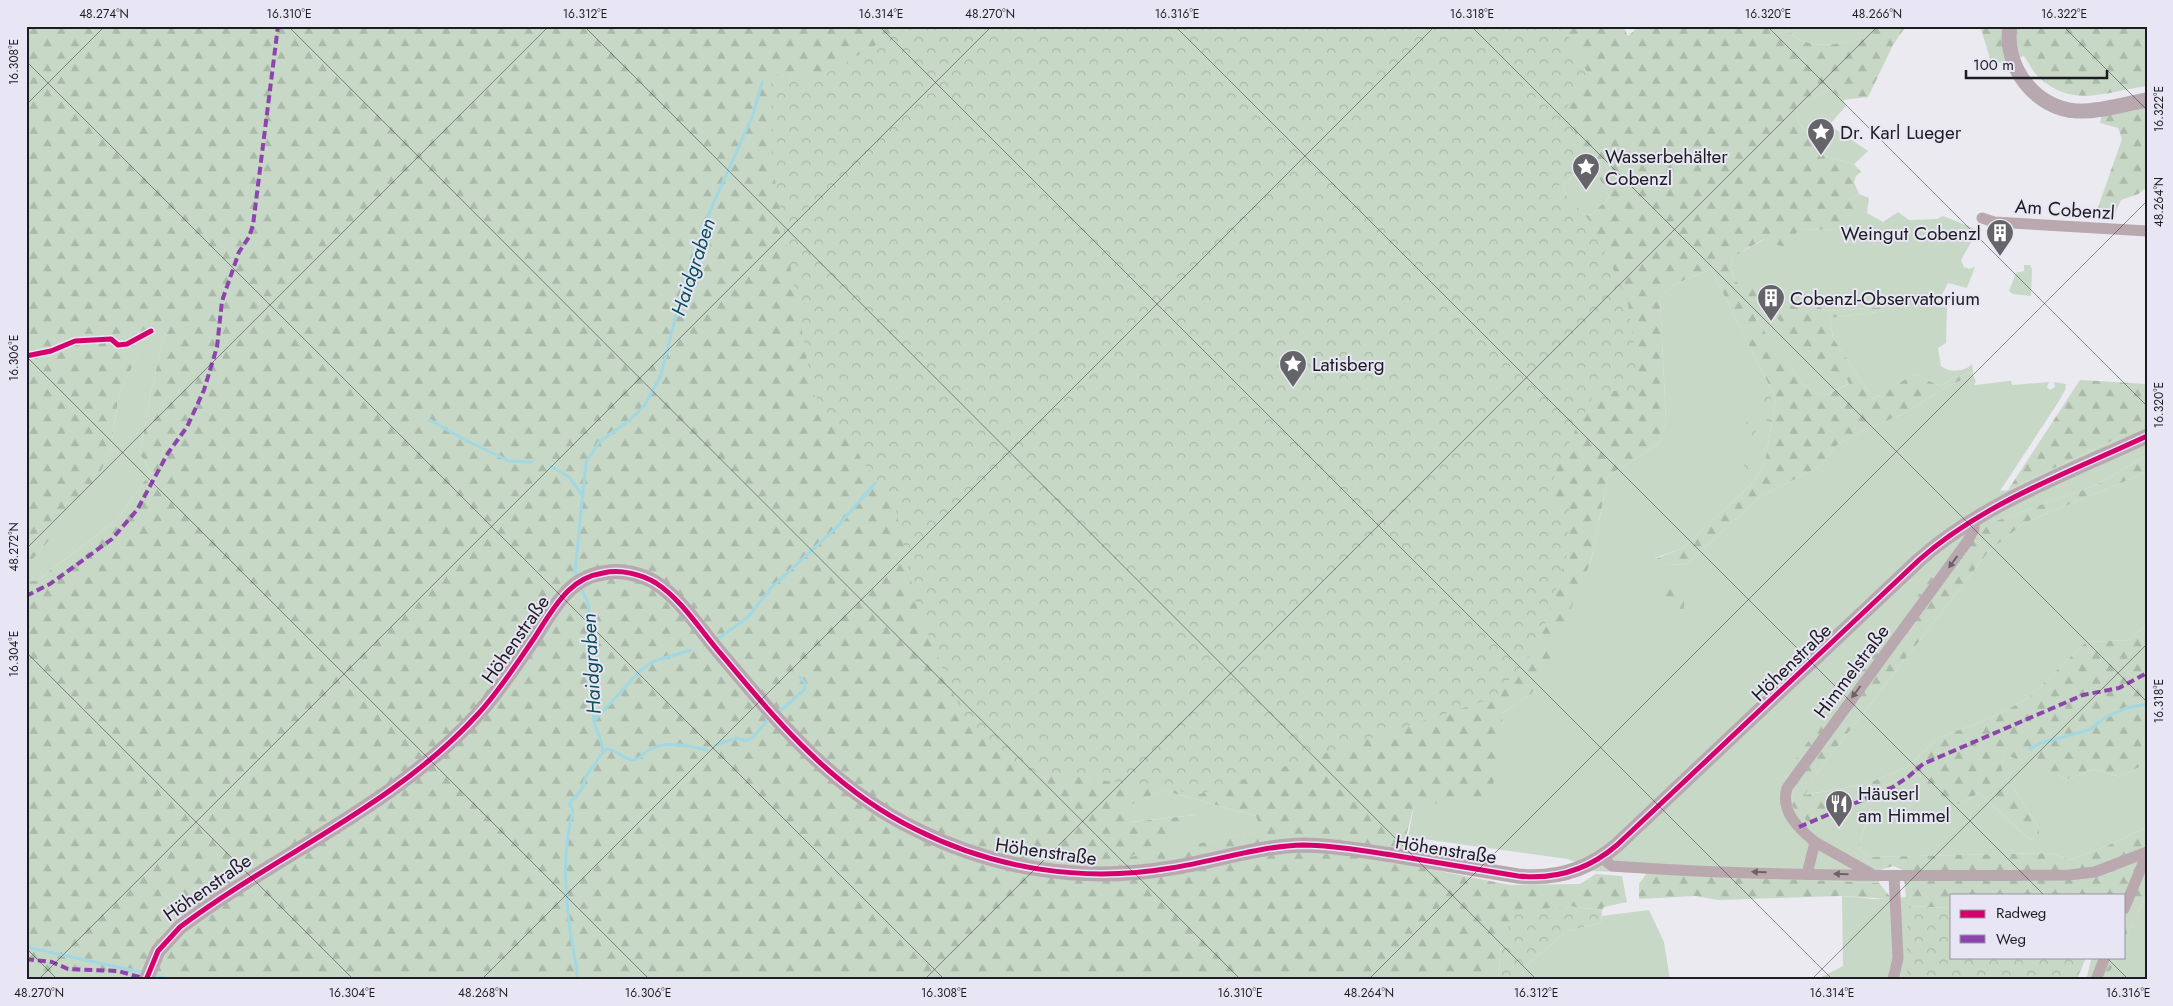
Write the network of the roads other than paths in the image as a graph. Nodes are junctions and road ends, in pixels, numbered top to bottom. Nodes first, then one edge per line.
1 (2010, 26) edge
2 (2147, 100) edge
3 (1982, 218) dead end
4 (2147, 231) edge
5 (2147, 436) edge
6 (1974, 519) junction
7 (1815, 842) junction
8 (2147, 853) edge
9 (1602, 858) junction
10 (1808, 874) junction
11 (1875, 875) junction
12 (1894, 876) junction
13 (2126, 904) edge
14 (2105, 958) edge
15 (146, 980) edge
16 (1892, 980) edge
17 (2096, 980) edge

1 - 2 street
3 - 4 street, Am Cobenzl
5 - 6 street, Höhenstraße
6 -> 7 street, Himmelstraße
6 - 9 street, Höhenstraße
7 - 10 street
7 - 11 street, Himmelstraße
8 - 12 street, Himmelstraße
8 - 13 street
10 -> 9 street, Himmelstraße
9 - 15 street, Höhenstraße
11 -> 10 street, Himmelstraße
11 - 12 street, Himmelstraße
12 - 16 street
14 - 17 street

